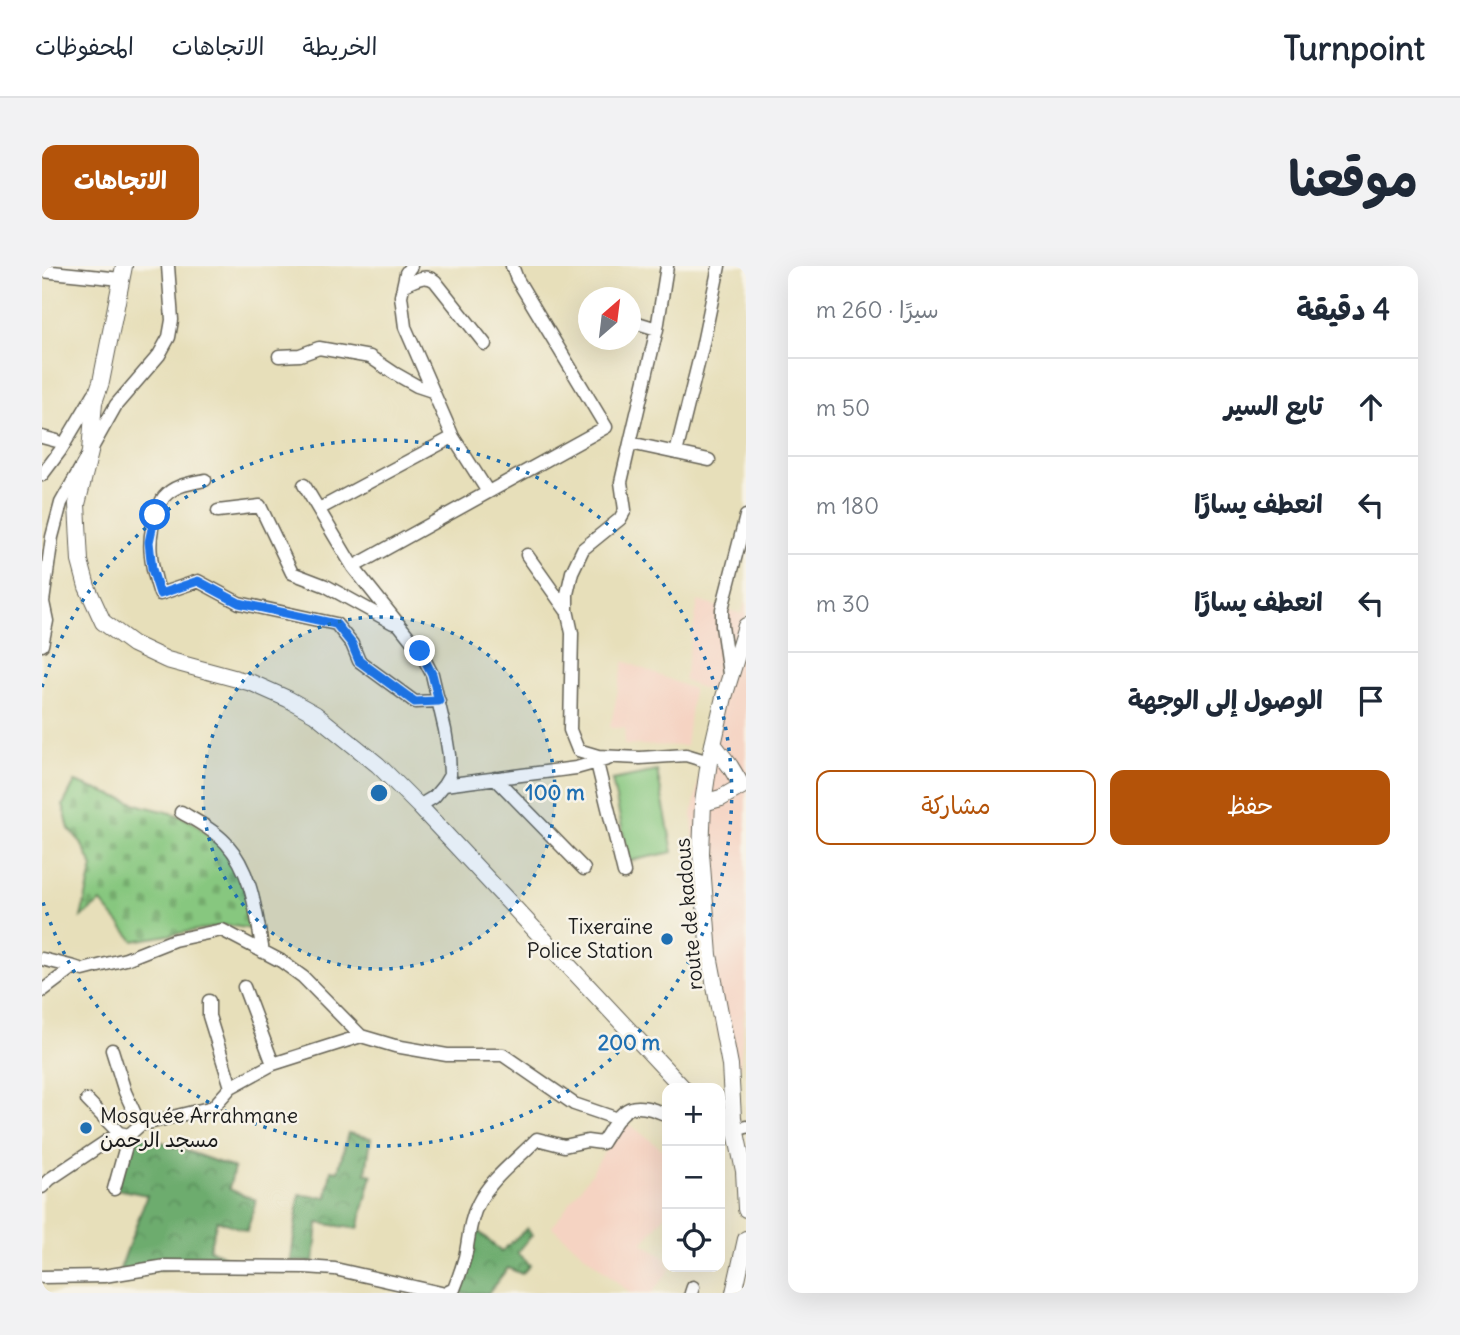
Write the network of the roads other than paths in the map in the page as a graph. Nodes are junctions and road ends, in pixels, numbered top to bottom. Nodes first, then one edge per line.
1 (168, 266) edge
2 (411, 266) edge
3 (512, 266) edge
4 (667, 266) edge
5 (719, 266) edge
6 (42, 271) edge
7 (122, 272) edge
8 (404, 285) junction
9 (641, 324) edge
10 (657, 329) junction
11 (485, 344) dead end
12 (279, 356) dead end
13 (101, 382) junction
14 (432, 391) junction
15 (42, 437) edge
16 (453, 437) junction
17 (57, 442) dead end
18 (630, 443) junction
19 (90, 452) junction
20 (676, 453) junction
21 (709, 460) dead end
22 (42, 475) edge
23 (205, 480) dead end
24 (304, 485) dead end
25 (488, 492) junction
26 (319, 509) junction
27 (218, 511) dead end
28 (746, 516) edge
29 (527, 555) dead end
30 (354, 567) junction
31 (567, 610) junction
32 (44, 621) edge
33 (746, 626) edge
34 (402, 629) junction
35 (42, 645) edge
36 (730, 678) junction
37 (439, 701) junction
38 (713, 744) junction
39 (615, 757) junction
40 (709, 762) junction
41 (597, 763) junction
42 (495, 778) junction
43 (444, 785) junction
44 (744, 787) edge
45 (702, 803) junction
46 (419, 806) junction
47 (181, 812) dead end
48 (584, 869) dead end
49 (624, 873) dead end
50 (263, 952) junction
51 (42, 959) edge
52 (74, 967) junction
53 (244, 987) dead end
54 (42, 990) edge
55 (209, 1001) dead end
56 (361, 1036) junction
57 (112, 1050) dead end
58 (273, 1064) junction
59 (678, 1083) edge
60 (231, 1087) junction
61 (87, 1100) dead end
62 (662, 1113) edge
63 (618, 1119) junction
64 (731, 1123) edge
65 (140, 1125) junction
66 (124, 1134) junction
67 (42, 1187) edge
68 (114, 1189) dead end
69 (746, 1209) edge
70 (745, 1249) edge
71 (42, 1277) edge
72 (443, 1293) edge
73 (734, 1293) edge

1 - 19 street
2 - 8 street
3 - 25 street
4 - 10 street
5 - 20 street
6 - 7 street
7 - 13 main road
8 - 11 street
8 - 14 street
9 - 10 street
10 - 18 street
12 - 14 street
13 - 19 main road
13 - 22 street
14 - 16 street
15 - 17 street
16 - 25 street
16 - 26 street
18 - 20 street
18 - 31 street
19 - 32 street
19 - 46 main road
20 - 21 street
23 - 37 street
24 - 26 street
25 - 30 street
26 - 30 street
27 - 34 street
28 - 36 street
29 - 31 street
30 - 34 street
31 - 39 street
32 - 35 street
33 - 36 main road, route de kadous
34 - 37 street
36 - 38 main road, route de kadous
37 - 43 street
38 - 40 main road, route de kadous
38 - 44 main road
39 - 40 street
39 - 41 street
40 - 44 main road
40 - 45 main road, route de kadous
41 - 42 street
41 - 49 street
42 - 43 street
42 - 48 street
43 - 46 street
44 - 45 main road
45 - 64 main road, route de kadous
46 - 59 main road
47 - 50 street
50 - 52 street
50 - 56 street
51 - 52 street
52 - 54 street
53 - 58 street
55 - 60 street
56 - 58 street
56 - 63 street
57 - 65 street
58 - 60 street
60 - 65 street
61 - 66 street
62 - 63 street
63 - 72 street
64 - 69 main road, route de kadous
65 - 66 street
66 - 67 street
66 - 68 street
70 - 73 main road
71 - 72 street

